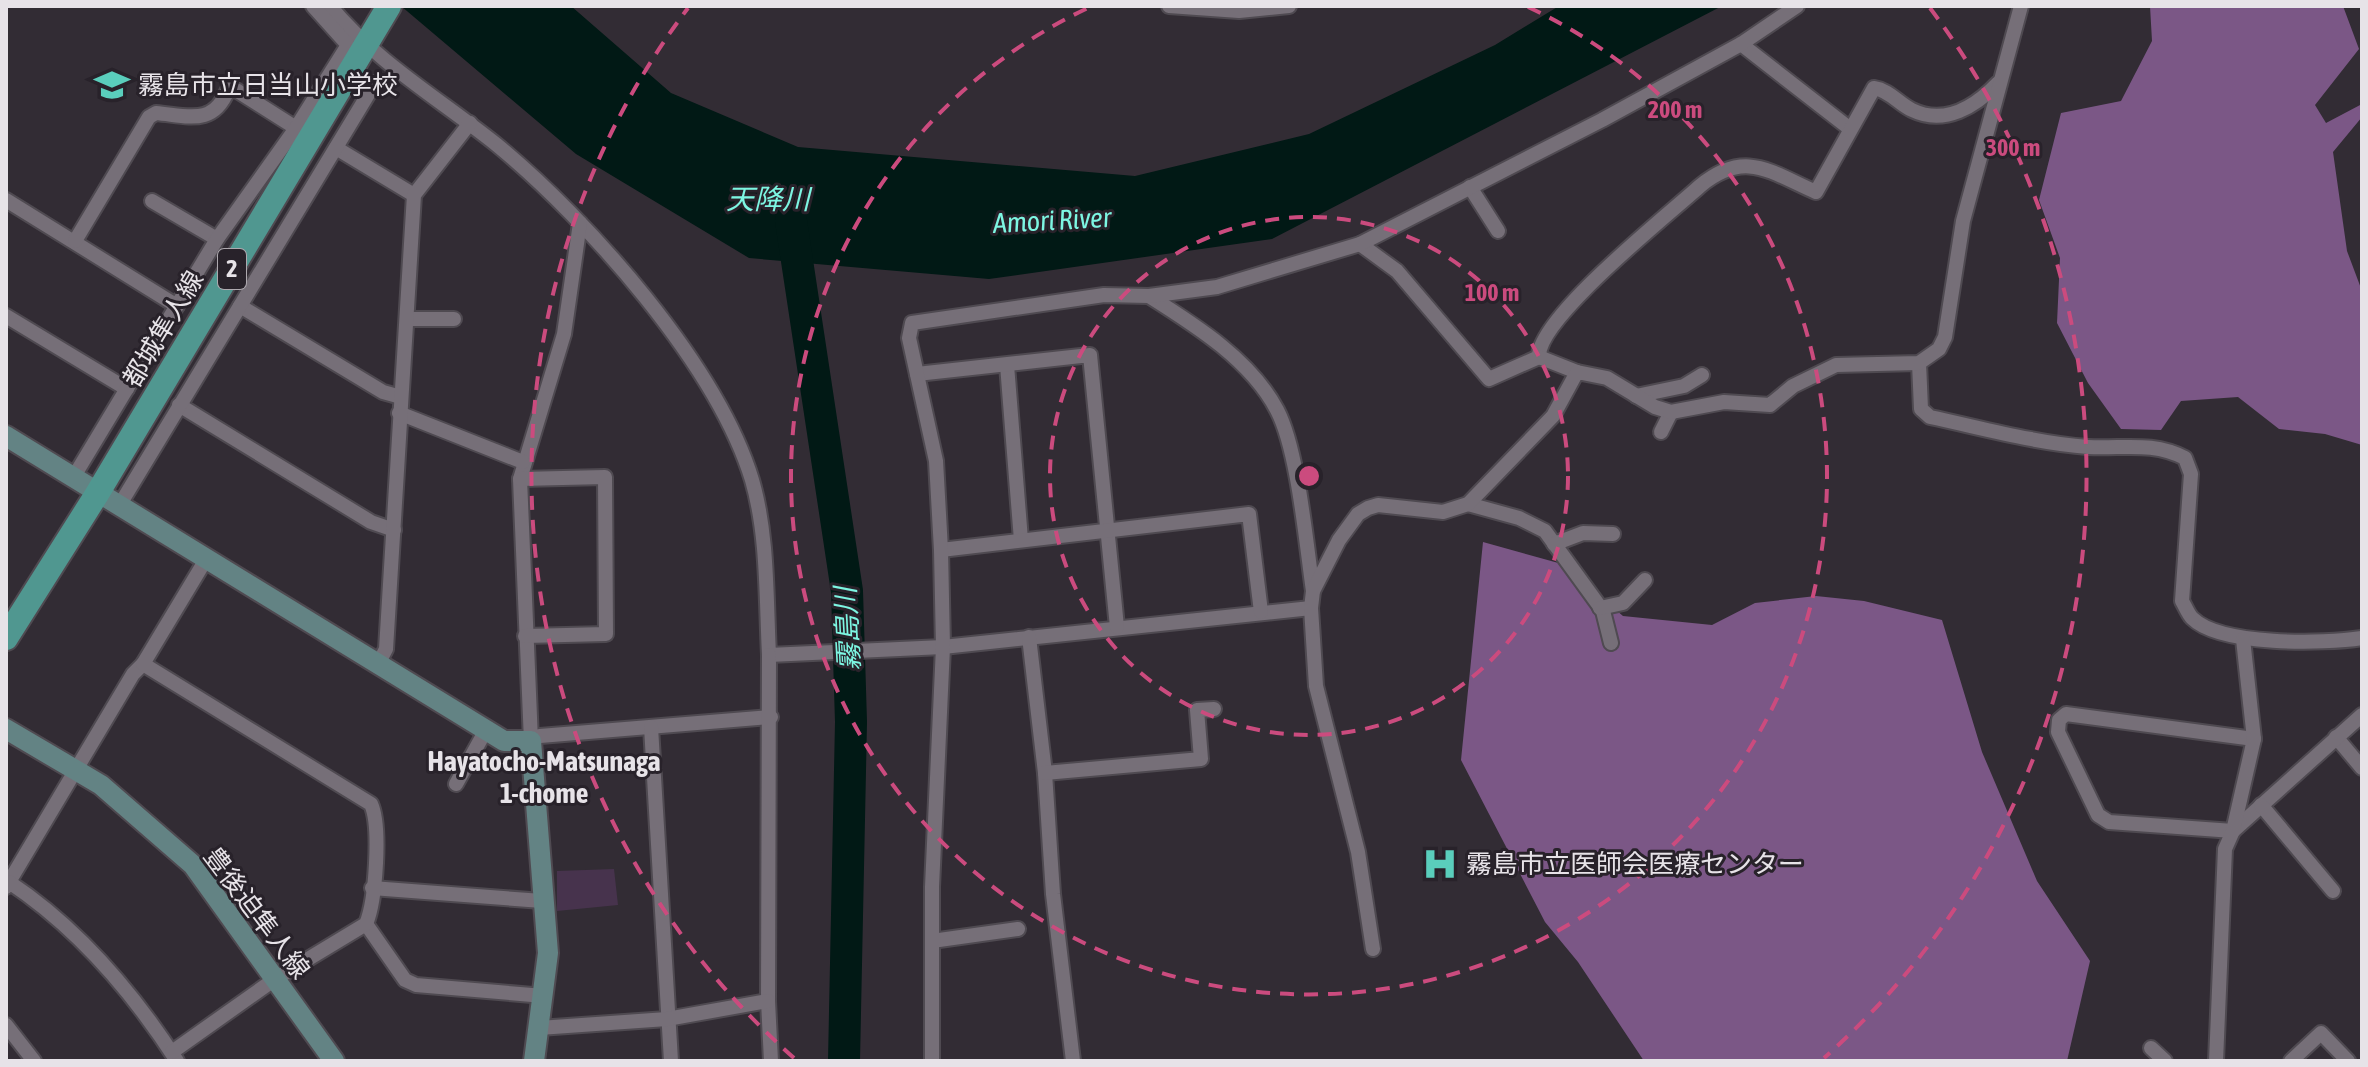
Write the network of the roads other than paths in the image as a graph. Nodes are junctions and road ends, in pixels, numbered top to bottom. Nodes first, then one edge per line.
1 (313, 6) edge
2 (330, 6) edge
3 (389, 6) edge
4 (1169, 6) edge
5 (1289, 6) edge
6 (1797, 6) edge
7 (2021, 6) edge
8 (370, 39) junction
9 (1741, 44) junction
10 (2001, 80) junction
11 (375, 83) dead end
12 (470, 123) junction
13 (296, 128) junction
14 (1849, 128) junction
15 (336, 148) junction
16 (1470, 187) junction
17 (414, 195) junction
18 (6, 200) edge
19 (152, 201) dead end
20 (580, 223) junction
21 (1498, 231) dead end
22 (217, 239) junction
23 (75, 241) junction
24 (1360, 244) junction
25 (1149, 296) junction
26 (177, 306) junction
27 (240, 306) junction
28 (6, 316) edge
29 (407, 319) junction
30 (454, 319) dead end
31 (1539, 357) junction
32 (1919, 363) junction
33 (1007, 365) junction
34 (1577, 372) junction
35 (917, 374) junction
36 (1702, 375) dead end
37 (127, 389) junction
38 (1636, 396) junction
39 (401, 397) junction
40 (179, 405) junction
41 (1671, 412) junction
42 (399, 413) junction
43 (1661, 432) dead end
44 (6, 436) edge
45 (523, 462) junction
46 (73, 478) junction
47 (520, 479) junction
48 (108, 500) junction
49 (1468, 504) junction
50 (394, 530) junction
51 (1108, 532) junction
52 (1613, 534) dead end
53 (1021, 540) junction
54 (1554, 544) junction
55 (941, 550) junction
56 (205, 561) junction
57 (1645, 580) dead end
58 (1313, 591) junction
59 (1311, 608) junction
60 (1600, 608) junction
61 (1261, 612) junction
62 (1117, 627) junction
63 (525, 636) junction
64 (1029, 637) junction
65 (6, 638) edge
66 (2362, 638) edge
67 (2243, 639) junction
68 (1611, 643) dead end
69 (940, 647) junction
70 (774, 654) junction
71 (143, 664) junction
72 (378, 664) junction
73 (1214, 709) dead end
74 (2362, 715) edge
75 (771, 717) junction
76 (651, 727) junction
77 (6, 729) edge
78 (486, 730) junction
79 (2336, 737) junction
80 (2254, 739) junction
81 (531, 741) junction
82 (2362, 768) edge
83 (77, 769) junction
84 (1045, 773) junction
85 (456, 784) dead end
86 (2261, 805) junction
87 (2233, 831) junction
88 (7, 884) edge
89 (372, 888) junction
90 (2333, 891) dead end
91 (542, 901) junction
92 (366, 924) junction
93 (1018, 929) dead end
94 (932, 941) junction
95 (1373, 949) dead end
96 (275, 979) junction
97 (544, 996) junction
98 (768, 1001) junction
99 (667, 1019) junction
100 (6, 1025) edge
101 (539, 1028) junction
102 (2151, 1048) dead end
103 (174, 1057) edge
104 (34, 1061) edge
105 (334, 1061) edge
106 (534, 1061) edge
107 (671, 1061) edge
108 (771, 1061) edge
109 (932, 1061) edge
110 (1073, 1061) edge
111 (2165, 1061) edge
112 (2216, 1061) edge
113 (2291, 1061) edge
114 (2348, 1061) edge

1 - 13 street
2 - 8 street
3 - 8 main road, 都城隼人線 / 2
4 - 5 street
6 - 9 street
7 - 10 street
8 - 12 street
8 - 48 main road, 都城隼人線 / 2
9 - 14 street
9 - 16 street
10 - 14 street
10 - 32 street
11 - 15 street
12 - 17 street
12 - 20 street
13 - 22 street
13 - 23 street
14 - 31 street
15 - 17 street
15 - 27 street
16 - 21 street
16 - 24 street
17 - 29 street
18 - 23 street
19 - 22 street
20 - 45 street
20 - 70 street
22 - 26 street
23 - 26 street
24 - 25 street
24 - 31 street
25 - 35 street
25 - 58 street
26 - 37 street
27 - 39 street
27 - 40 street
28 - 37 street
29 - 30 street
29 - 39 street
31 - 34 street
32 - 41 street
32 - 67 street
33 - 35 street
33 - 51 street
33 - 53 street
34 - 38 street
34 - 49 street
35 - 55 street
36 - 38 street
37 - 46 street
38 - 41 street
39 - 42 street
40 - 48 street
40 - 50 street
41 - 43 street
42 - 45 street
42 - 50 street
44 - 46 street
45 - 47 street
46 - 48 street
47 - 63 street
47 - 63 street
48 - 56 street
48 - 65 main road, 都城隼人線 / 2
49 - 54 street
49 - 58 street
50 - 72 street
51 - 53 street
51 - 61 street
51 - 62 street
52 - 54 street
53 - 55 street
54 - 60 street
55 - 69 street
56 - 71 street
56 - 72 street
57 - 60 street
58 - 59 street
59 - 61 street
59 - 95 street
60 - 68 street
61 - 62 street
62 - 64 street
63 - 81 street
64 - 69 street
64 - 84 street
66 - 67 street
67 - 80 street
69 - 70 street
69 - 94 street
70 - 75 street
71 - 83 street
71 - 89 street
72 - 78 street
73 - 84 street
74 - 79 street
75 - 76 street
75 - 98 street
76 - 81 street
76 - 99 street
77 - 83 street, 豊後迫隼人線
78 - 81 street
78 - 85 street
79 - 82 street
79 - 86 street
80 - 87 street
80 - 87 street
81 - 91 street
83 - 88 street
83 - 96 street, 豊後迫隼人線
84 - 110 street
86 - 87 street
86 - 90 street
87 - 112 street
88 - 103 street
89 - 91 street
89 - 92 street
91 - 97 street
92 - 96 street
92 - 97 street
93 - 94 street
94 - 109 street
96 - 103 street
96 - 105 street, 豊後迫隼人線
97 - 101 street
98 - 99 street
98 - 108 street
99 - 101 street
99 - 107 street
100 - 104 street
101 - 106 street
102 - 111 street
113 - 114 street

